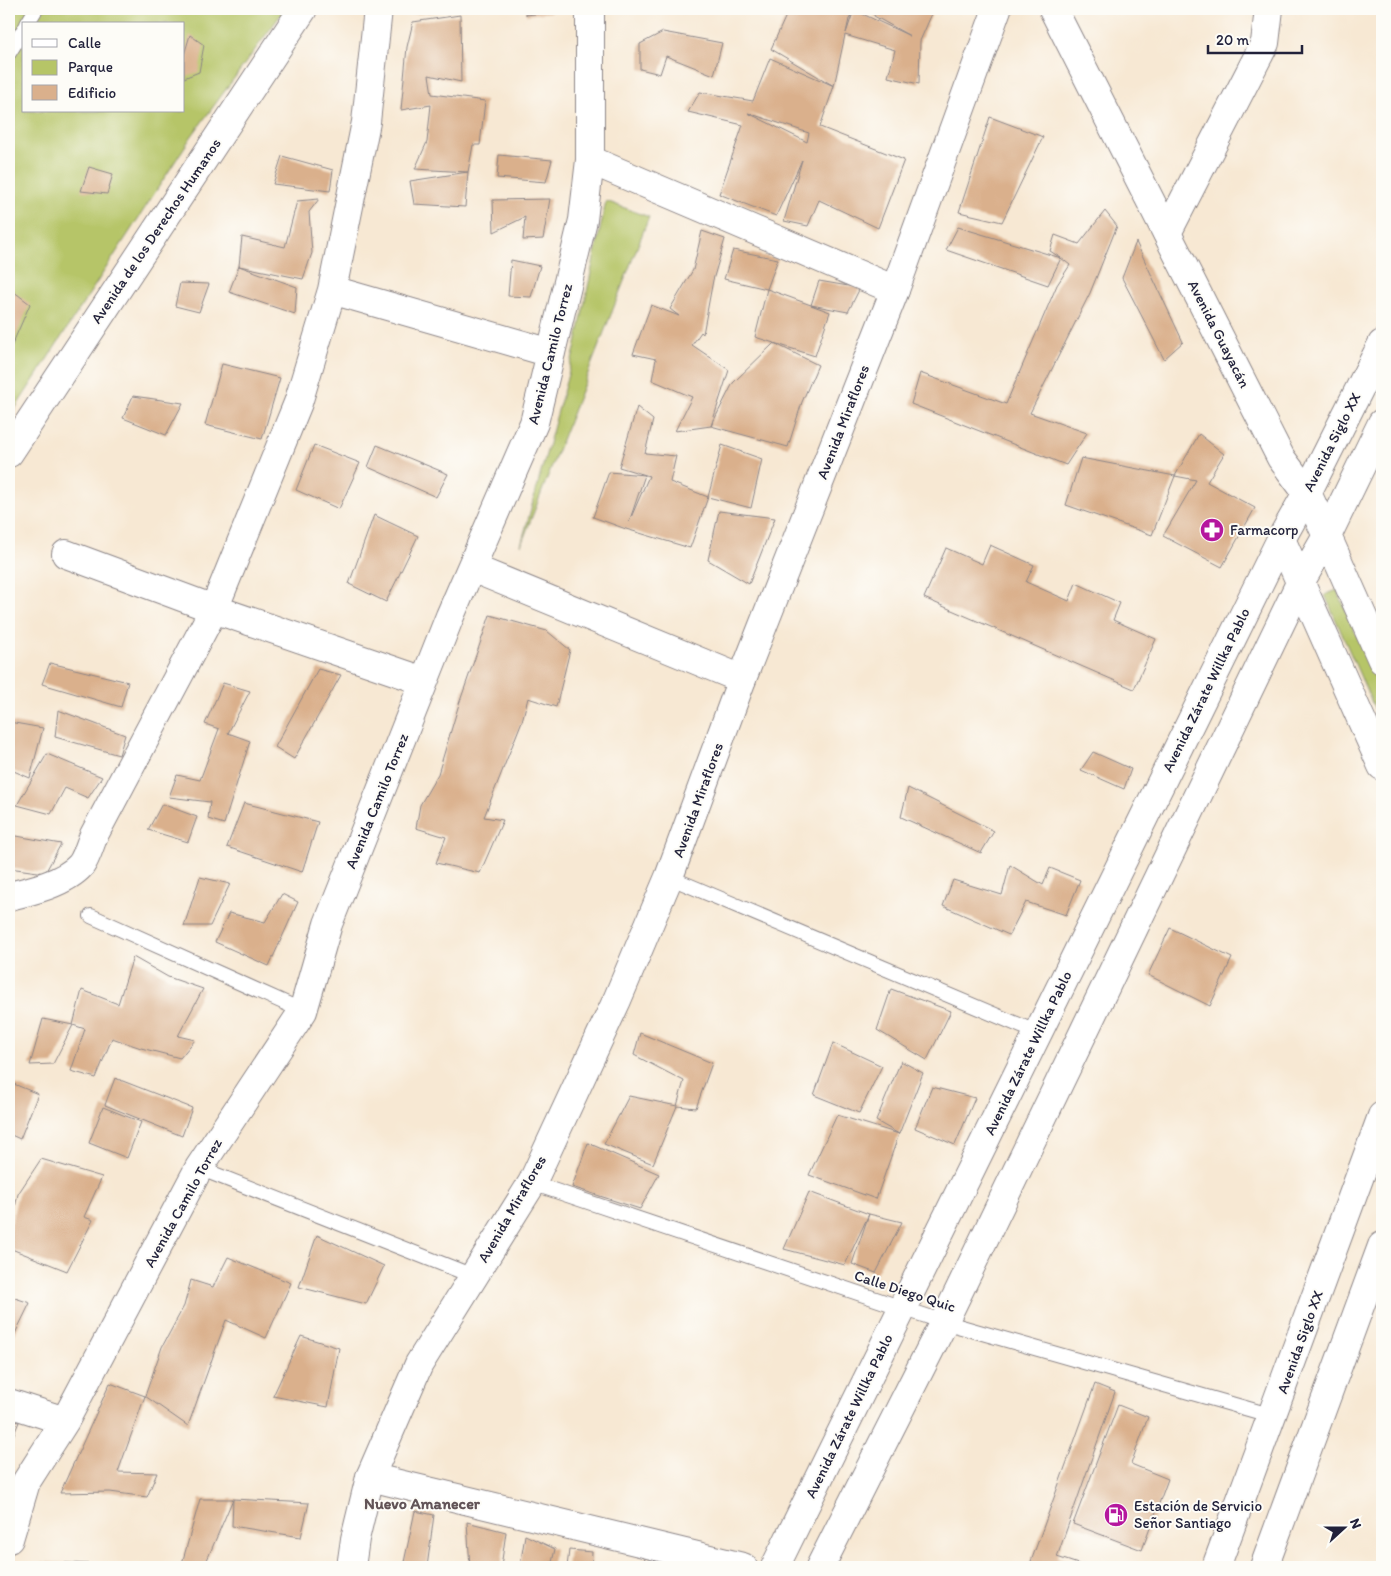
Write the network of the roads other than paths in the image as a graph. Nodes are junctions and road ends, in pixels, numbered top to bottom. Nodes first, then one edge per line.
1 (36, 9) edge
2 (302, 9) edge
3 (378, 9) edge
4 (590, 9) edge
5 (997, 9) edge
6 (1053, 9) edge
7 (1269, 9) edge
8 (28, 22) edge
9 (22, 32) edge
10 (9, 53) edge
11 (590, 160) junction
12 (1168, 233) junction
13 (332, 290) junction
14 (895, 290) junction
15 (1382, 344) edge
16 (551, 353) junction
17 (1382, 423) edge
18 (9, 452) edge
19 (1306, 493) junction
20 (1327, 536) junction
21 (1280, 539) junction
22 (66, 554) dead end
23 (472, 568) junction
24 (1301, 581) junction
25 (214, 609) junction
26 (1382, 660) edge
27 (742, 679) junction
28 (424, 681) junction
29 (1382, 766) edge
30 (669, 877) junction
31 (9, 896) edge
32 (91, 916) dead end
33 (303, 1011) junction
34 (1038, 1033) junction
35 (1382, 1116) edge
36 (199, 1168) junction
37 (532, 1182) junction
38 (1382, 1246) edge
39 (473, 1276) junction
40 (902, 1308) junction
41 (944, 1322) junction
42 (9, 1402) edge
43 (1273, 1416) junction
44 (65, 1421) junction
45 (370, 1477) junction
46 (9, 1539) edge
47 (351, 1567) edge
48 (743, 1567) edge
49 (775, 1567) edge
50 (820, 1567) edge
51 (1216, 1567) edge
52 (1264, 1567) edge

1 - 8 lane
2 - 18 main road, Avenida de los Derechos Humanos
3 - 13 main road
4 - 11 main road, Avenida Camilo Torrez
5 - 14 main road, Avenida Miraflores
6 - 12 main road, Avenida Guayacán
7 - 12 main road
9 - 10 lane
11 - 14 main road
11 - 16 main road, Avenida Camilo Torrez
12 - 19 main road, Avenida Guayacán
13 - 16 main road
13 - 25 main road
14 - 27 main road, Avenida Miraflores
15 - 19 main road, Avenida Siglo XX
16 - 23 main road, Avenida Camilo Torrez
17 - 20 main road
19 - 20 main road, Avenida Guayacán
19 - 21 main road, Avenida Siglo XX
20 - 24 main road
20 - 26 main road, Avenida Guayacán
21 - 24 main road
21 - 34 main road, Avenida Zárate Willka Pablo
22 - 25 main road
23 - 27 main road
23 - 28 main road, Avenida Camilo Torrez
24 - 29 main road
24 - 41 main road
25 - 28 main road
25 - 31 main road
27 - 30 main road, Avenida Miraflores
28 - 33 main road, Avenida Camilo Torrez
30 - 34 lane
30 - 37 main road, Avenida Miraflores
32 - 33 lane
33 - 36 main road, Avenida Camilo Torrez
34 - 40 main road, Avenida Zárate Willka Pablo
35 - 43 main road, Avenida Siglo XX
36 - 39 lane
36 - 44 main road, Avenida Camilo Torrez
37 - 39 main road, Avenida Miraflores
37 - 40 lane, Calle Diego Quic
38 - 52 main road
39 - 45 main road, Avenida Miraflores
40 - 41 lane, Calle Diego Quic
40 - 49 main road, Avenida Zárate Willka Pablo
41 - 43 lane, Calle Diego Quic
41 - 50 main road
42 - 44 main road
43 - 51 main road, Avenida Siglo XX
44 - 46 main road, Avenida Camilo Torrez
45 - 47 main road, Avenida Miraflores
45 - 48 main road

